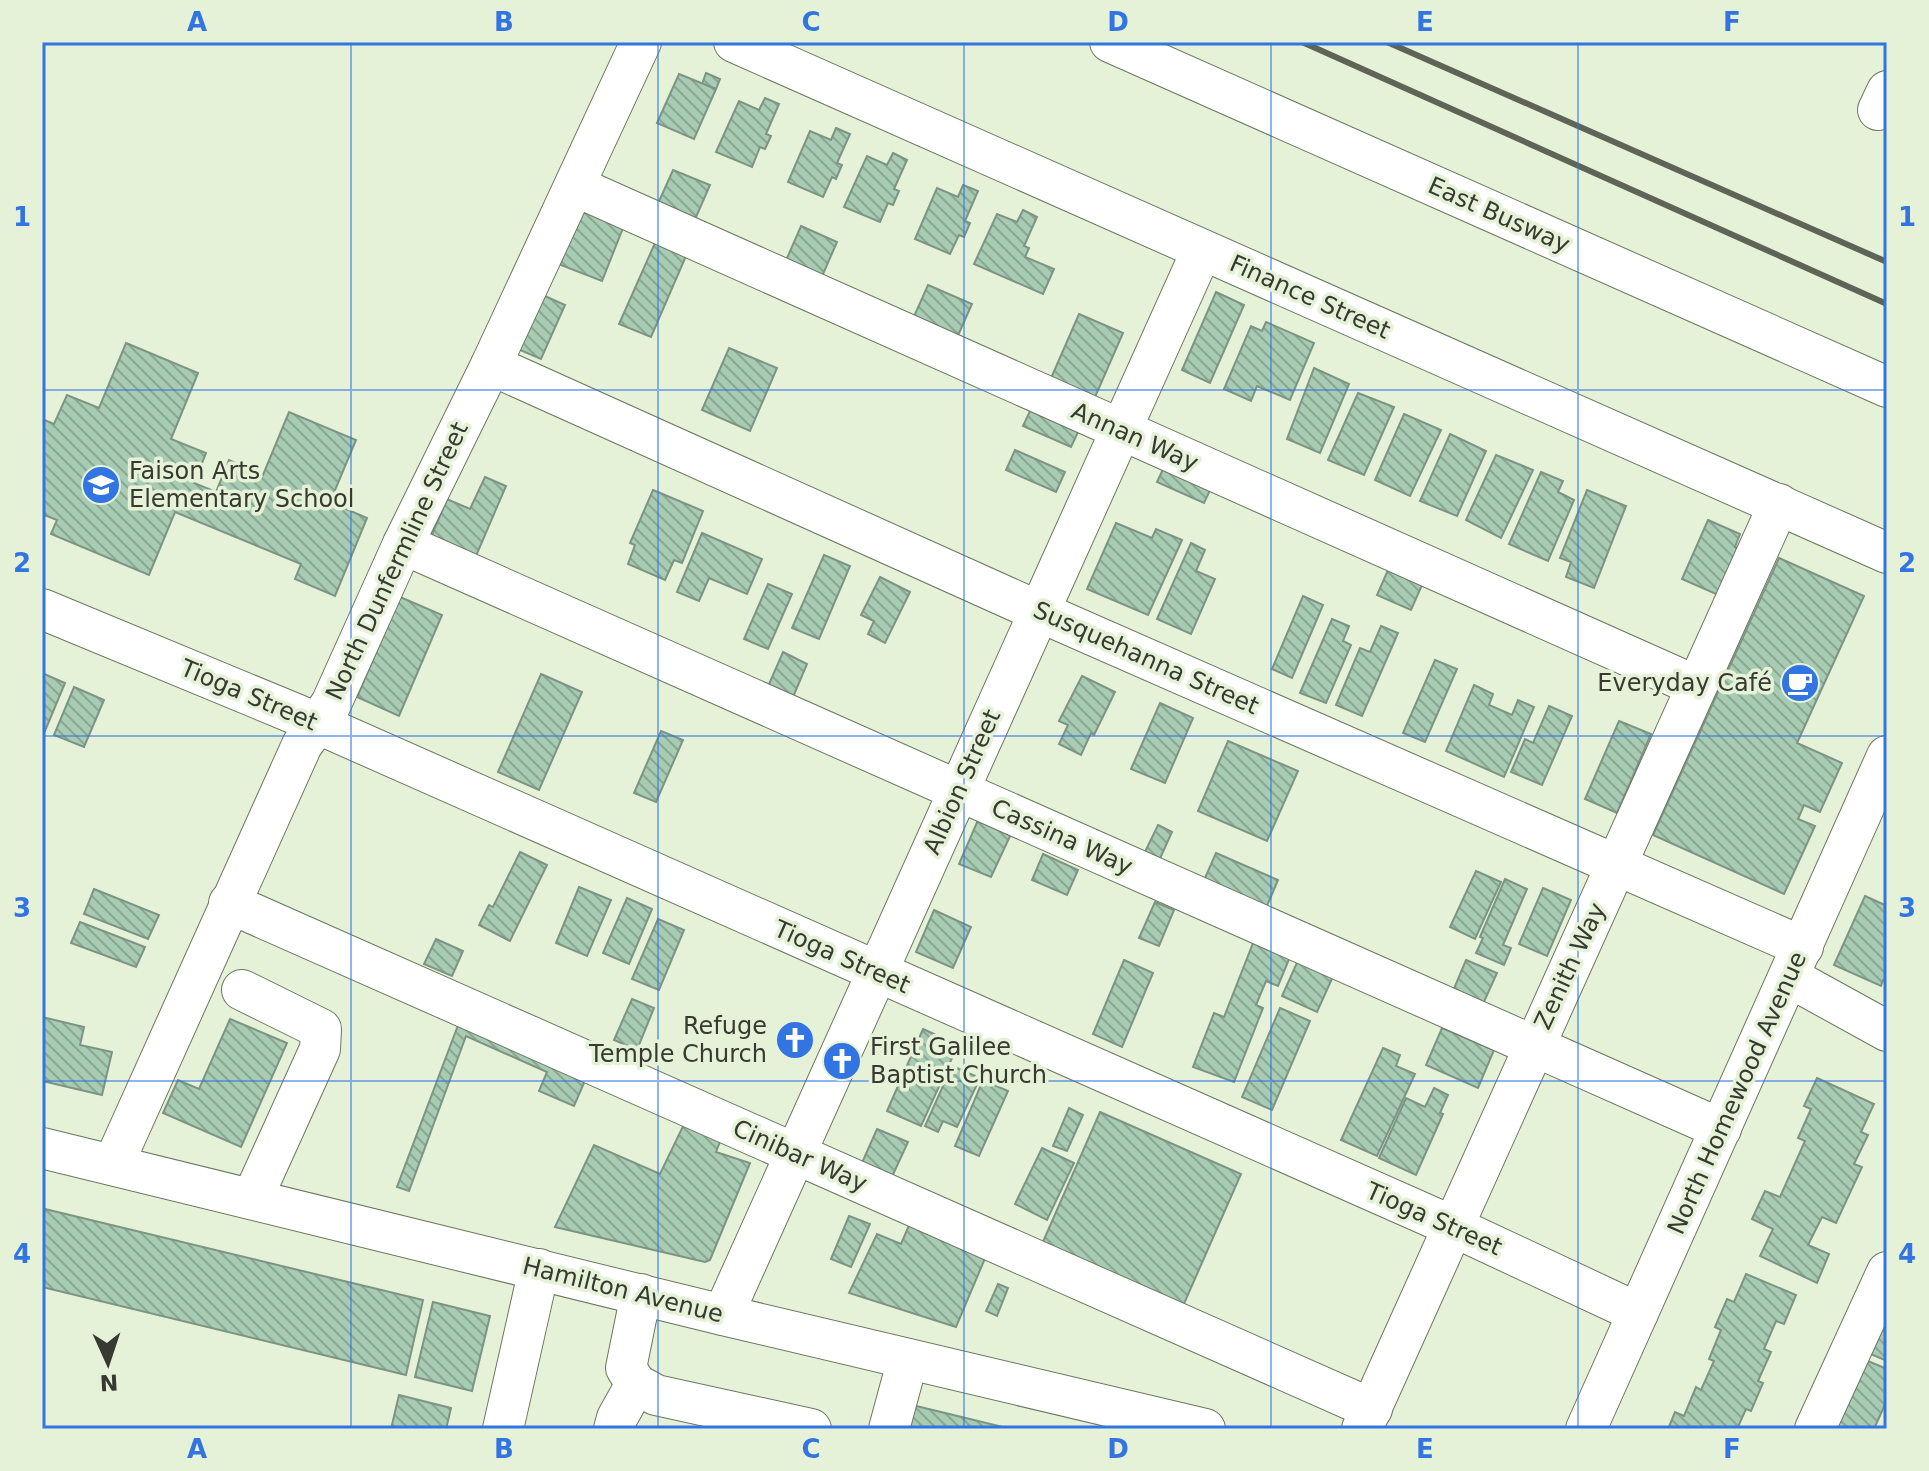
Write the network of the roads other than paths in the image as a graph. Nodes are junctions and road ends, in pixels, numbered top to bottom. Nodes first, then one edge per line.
1 (641, 42) edge
2 (734, 42) edge
3 (1110, 42) edge
4 (575, 186) junction
5 (1202, 250) junction
6 (491, 365) junction
7 (1887, 387) edge
8 (1121, 431) junction
9 (1779, 504) junction
10 (403, 544) junction
11 (1887, 553) edge
12 (42, 609) edge
13 (1040, 612) junction
14 (1696, 686) junction
15 (317, 723) junction
16 (1887, 756) edge
17 (958, 791) junction
18 (1617, 866) junction
19 (229, 903) junction
20 (1796, 962) junction
21 (877, 973) junction
22 (242, 990) dead end
23 (1887, 1031) edge
24 (1533, 1047) junction
25 (1721, 1129) junction
26 (42, 1148) edge
27 (795, 1153) junction
28 (113, 1165) junction
29 (252, 1199) junction
30 (1452, 1226) junction
31 (539, 1269) junction
32 (1887, 1272) edge
33 (641, 1294) junction
34 (1638, 1313) junction
35 (723, 1315) junction
36 (908, 1359) junction
37 (636, 1384) junction
38 (1367, 1419) edge
39 (1146, 1422) edge
40 (503, 1429) edge
41 (614, 1429) edge
42 (811, 1429) edge
43 (889, 1429) edge
44 (1205, 1429) edge
45 (1586, 1429) edge
46 (1815, 1429) edge

1 - 4 street, North Dunfermline Street
2 - 5 street, Finance Street
3 - 7 street, East Busway
4 - 6 street, North Dunfermline Street
4 - 8 street, Annan Way
5 - 8 street, Albion Street
5 - 9 street, Finance Street
6 - 10 street, North Dunfermline Street
6 - 13 street, Susquehanna Street
8 - 13 street, Albion Street
8 - 14 street, Annan Way
9 - 11 street, Finance Street
9 - 14 street, Zenith Way
10 - 15 street, North Dunfermline Street
10 - 17 street, Cassina Way
12 - 15 street, Tioga Street
13 - 17 street, Albion Street
13 - 18 street, Susquehanna Street
14 - 18 street, Zenith Way
15 - 19 street, North Dunfermline Street
15 - 21 street, Tioga Street
16 - 20 street, North Homewood Avenue
17 - 21 street, Albion Street
17 - 24 street, Cassina Way
18 - 20 street, Susquehanna Street
18 - 24 street, Zenith Way
19 - 27 street, Cinibar Way
19 - 28 street, North Dunfermline Street
20 - 23 street, Susquehanna Street
20 - 25 street, North Homewood Avenue
21 - 27 street, Albion Street
21 - 30 street, Tioga Street
22 - 29 street
24 - 25 street, Cassina Way
24 - 30 street, Zenith Way
25 - 34 street, North Homewood Avenue
26 - 28 street, Hamilton Avenue
27 - 35 street, Albion Street
27 - 38 street, Cinibar Way
28 - 29 street, Hamilton Avenue
29 - 31 street, Hamilton Avenue
30 - 34 street, Tioga Street
30 - 38 street, Zenith Way
31 - 33 street, Hamilton Avenue
31 - 40 street
32 - 46 street
33 - 35 street, Hamilton Avenue
33 - 37 street
34 - 45 street, North Homewood Avenue
35 - 36 street, Hamilton Avenue
36 - 39 street, Hamilton Avenue
36 - 43 street
37 - 41 street
37 - 42 street
39 - 44 street, Hamilton Avenue

